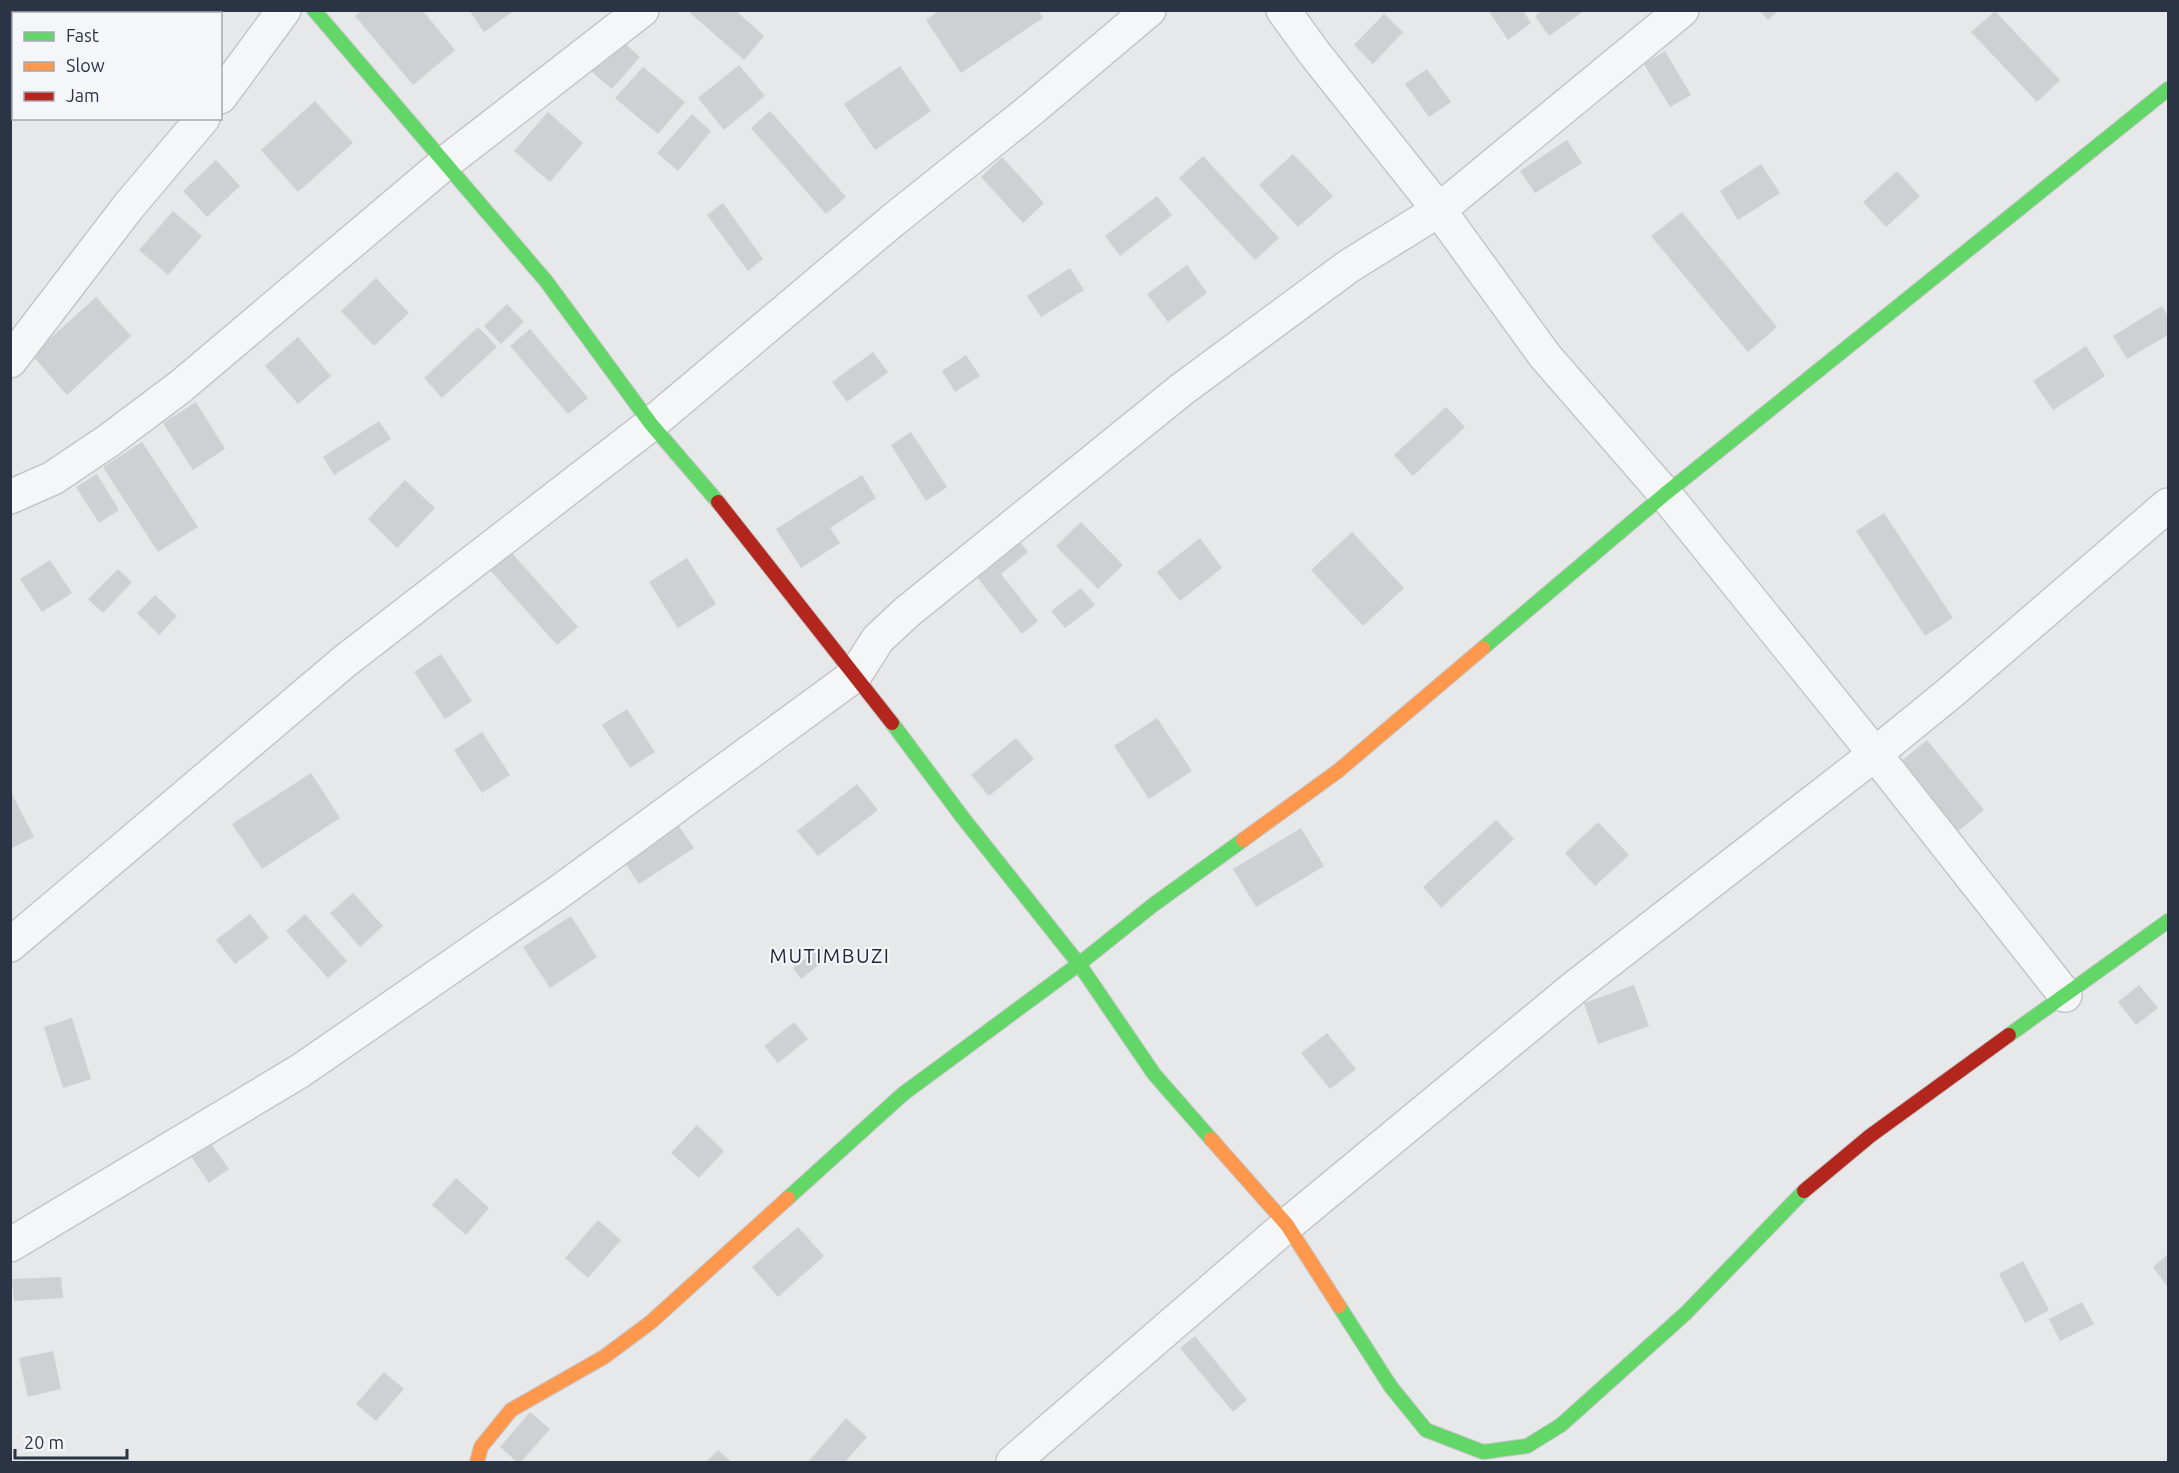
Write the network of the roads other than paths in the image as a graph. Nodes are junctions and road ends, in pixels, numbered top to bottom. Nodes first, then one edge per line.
1 (284, 10) edge
2 (314, 10) edge
3 (642, 10) edge
4 (1149, 10) edge
5 (1283, 10) edge
6 (1682, 10) edge
7 (2169, 89) edge
8 (222, 94) edge
9 (201, 120) edge
10 (446, 163) junction
11 (1439, 210) junction
12 (10, 361) edge
13 (651, 423) junction
14 (1665, 494) junction
15 (10, 497) edge
16 (2169, 505) edge
17 (855, 675) junction
18 (1875, 754) junction
19 (2169, 921) edge
20 (10, 945) edge
21 (1079, 964) junction
22 (2065, 995) junction
23 (1287, 1225) junction
24 (10, 1245) edge
25 (477, 1462) edge
26 (1013, 1462) edge

1 - 8 street
2 - 10 street
3 - 10 street
4 - 13 street
5 - 11 street
6 - 11 street
7 - 14 street
9 - 12 street
10 - 13 street
10 - 15 street
11 - 14 street
11 - 17 street
13 - 17 street
13 - 20 street
14 - 18 street
14 - 21 street
16 - 18 street
17 - 21 street
17 - 24 street
18 - 22 street
18 - 23 street
19 - 22 street
21 - 23 street
21 - 25 street
22 - 23 street
23 - 26 street

